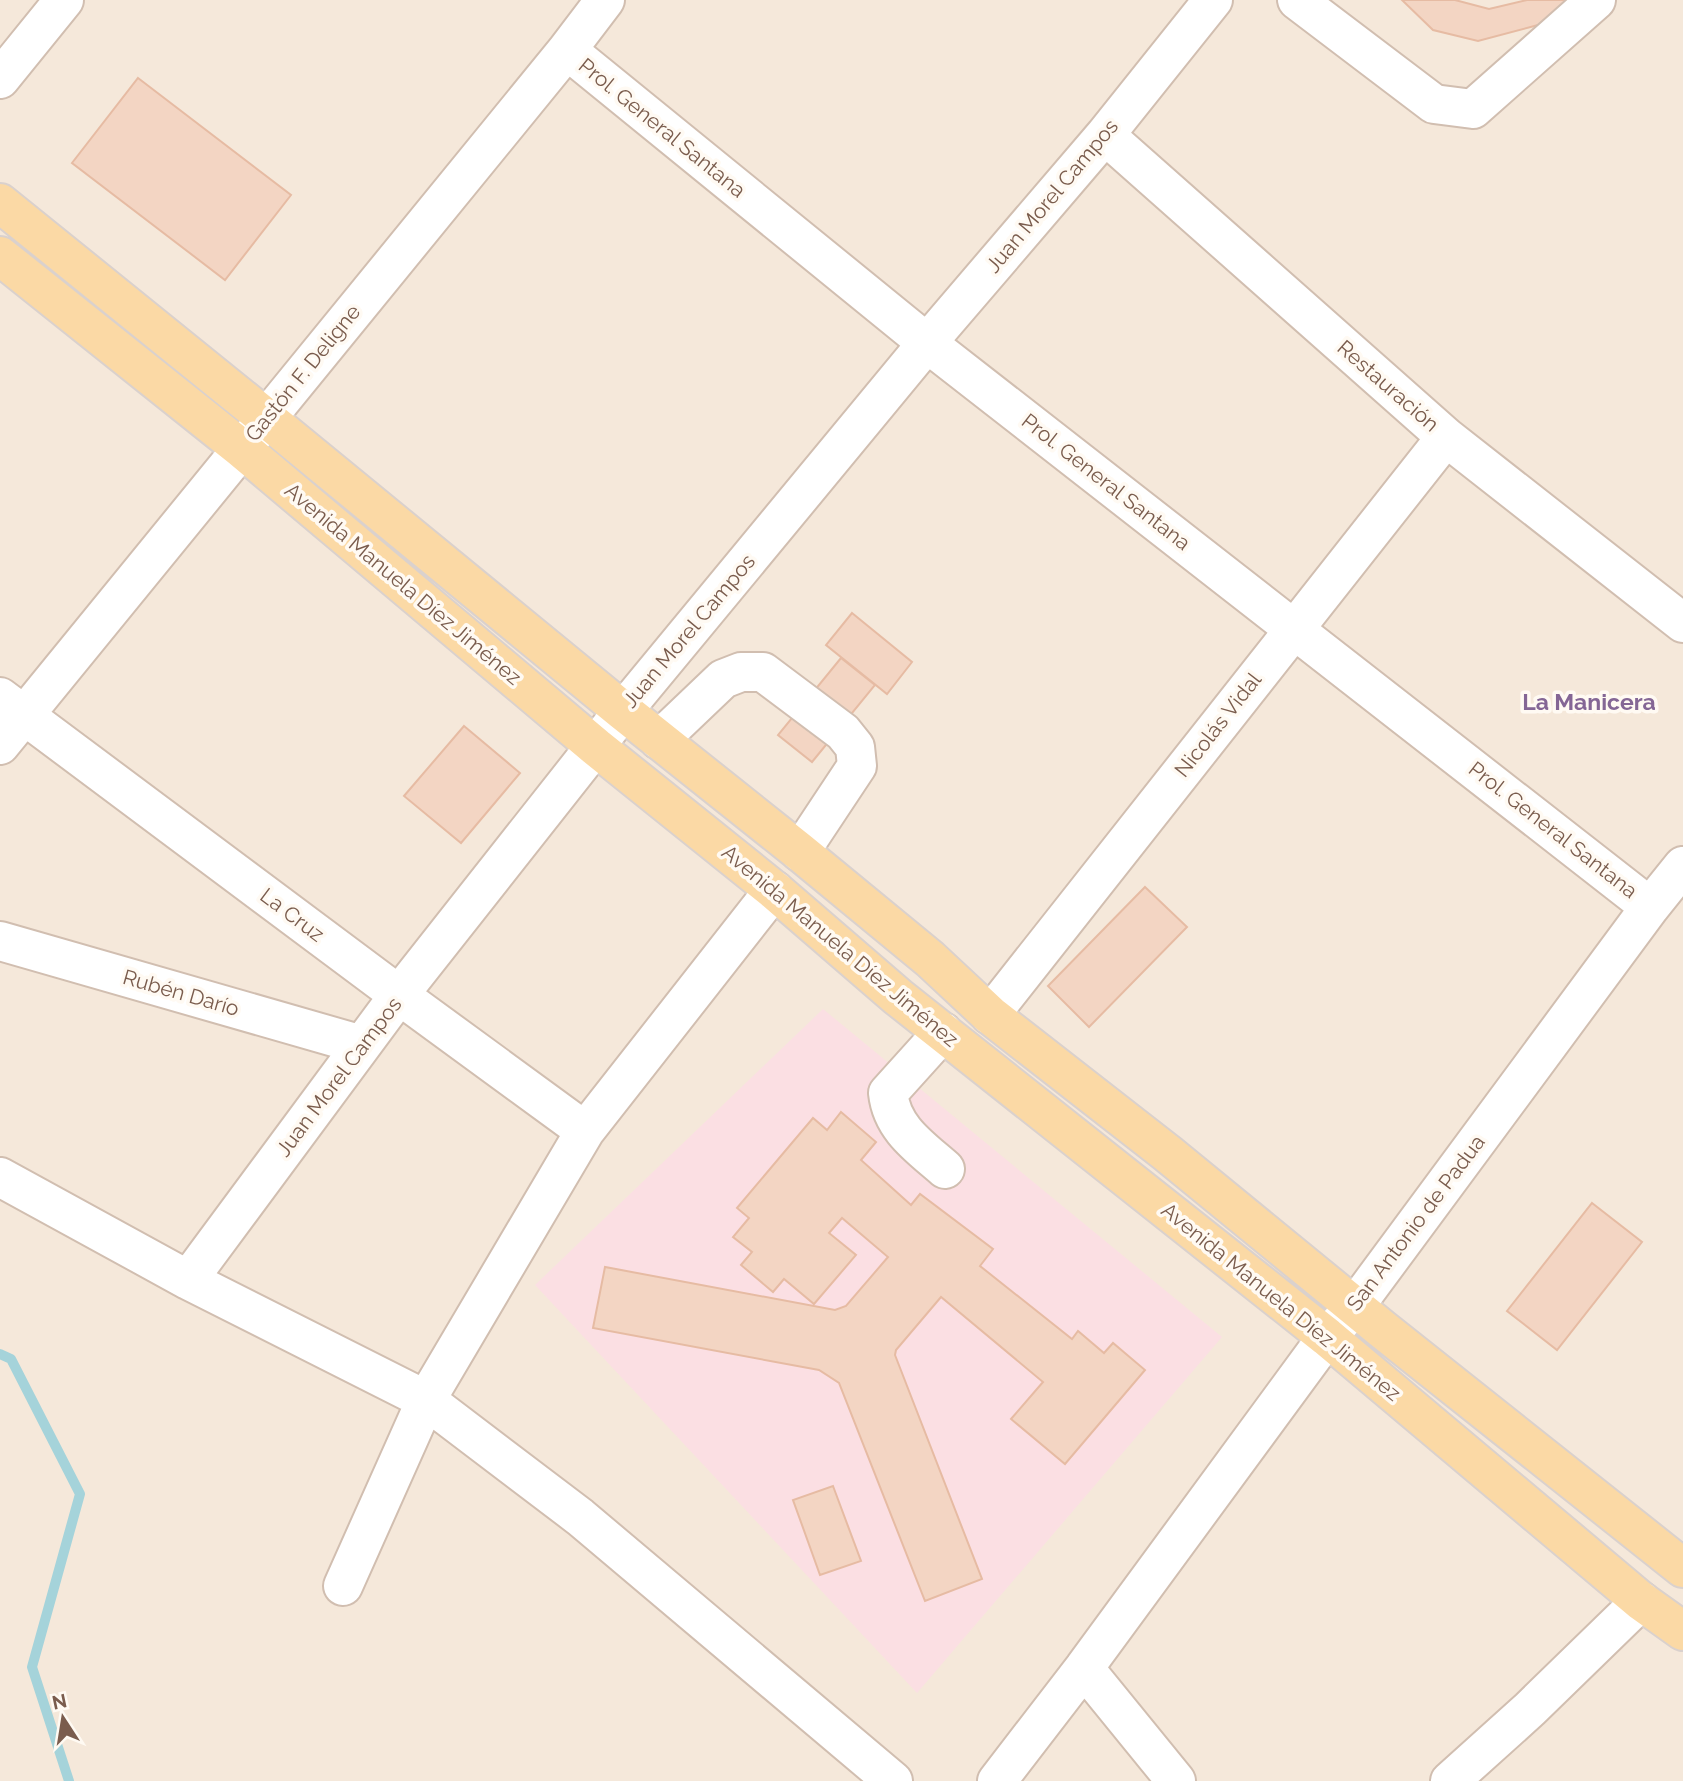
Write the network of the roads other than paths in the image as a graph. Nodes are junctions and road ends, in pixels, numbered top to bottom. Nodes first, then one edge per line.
1 (64, 0) edge
2 (605, 0) edge
3 (1213, 0) edge
4 (1297, 0) edge
5 (1596, 0) edge
6 (566, 50) junction
7 (0, 79) edge
8 (1105, 135) junction
9 (0, 203) edge
10 (0, 256) edge
11 (927, 343) junction
12 (266, 418) junction
13 (1446, 437) junction
14 (242, 449) junction
15 (1683, 623) edge
16 (1294, 629) junction
17 (12, 707) edge
18 (623, 711) junction
19 (659, 740) junction
20 (0, 746) edge
21 (596, 747) junction
22 (800, 852) junction
23 (1683, 866) edge
24 (774, 890) junction
25 (1650, 906) junction
26 (0, 941) edge
27 (399, 995) junction
28 (990, 1014) junction
29 (943, 1032) junction
30 (362, 1045) junction
31 (585, 1131) junction
32 (1167, 1153) junction
33 (945, 1169) dead end
34 (0, 1177) edge
35 (1139, 1188) junction
36 (188, 1280) junction
37 (1355, 1307) junction
38 (1327, 1338) junction
39 (426, 1401) junction
40 (1683, 1568) edge
41 (343, 1586) dead end
42 (1640, 1601) junction
43 (1683, 1631) edge
44 (1084, 1668) junction
45 (893, 1781) edge
46 (997, 1781) edge
47 (1176, 1781) edge
48 (1450, 1781) edge

1 - 7 street
2 - 6 street, Gastón F. Deligne
3 - 8 street, Juan Morel Campos
4 - 5 street
6 - 11 street, Prol. General Santana
6 - 12 street, Gastón F. Deligne
8 - 11 street, Juan Morel Campos
8 - 13 street, Restauración
9 - 12 main road, Avenida Manuela Díez Jiménez
10 - 14 main road, Avenida Manuela Díez Jiménez
11 - 16 street, Prol. General Santana
11 - 18 street, Juan Morel Campos
12 - 14 street, Gastón F. Deligne
12 - 18 main road, Avenida Manuela Díez Jiménez
13 - 15 street, Restauración
13 - 16 street, Nicolás Vidal
14 - 17 street, Gastón F. Deligne
14 - 21 main road, Avenida Manuela Díez Jiménez
16 - 25 street, Prol. General Santana
16 - 28 street, Nicolás Vidal
17 - 20 street, Gastón F. Deligne
17 - 27 street, La Cruz
18 - 19 main road, Avenida Manuela Díez Jiménez
18 - 21 street, Juan Morel Campos
19 - 22 main road, Avenida Manuela Díez Jiménez
19 - 22 street
21 - 24 main road, Avenida Manuela Díez Jiménez
21 - 27 street, Juan Morel Campos
22 - 28 main road, Avenida Manuela Díez Jiménez
23 - 25 street, San Antonio de Padua
24 - 29 main road, Avenida Manuela Díez Jiménez
24 - 31 street
25 - 37 street, San Antonio de Padua
26 - 30 street, Rubén Darío
27 - 30 street, Juan Morel Campos
27 - 31 street, La Cruz
28 - 32 main road, Avenida Manuela Díez Jiménez
29 - 33 street
29 - 35 main road, Avenida Manuela Díez Jiménez
30 - 36 street, Juan Morel Campos
31 - 39 street
32 - 35 main road
32 - 37 main road, Avenida Manuela Díez Jiménez
34 - 36 street
35 - 38 main road, Avenida Manuela Díez Jiménez
36 - 39 street
37 - 38 street, San Antonio de Padua
37 - 40 main road, Avenida Manuela Díez Jiménez
38 - 42 main road, Avenida Manuela Díez Jiménez
38 - 44 street, San Antonio de Padua
39 - 41 street
39 - 45 street
42 - 43 main road, Avenida Manuela Díez Jiménez
42 - 48 street
44 - 46 street, San Antonio de Padua
44 - 47 street

